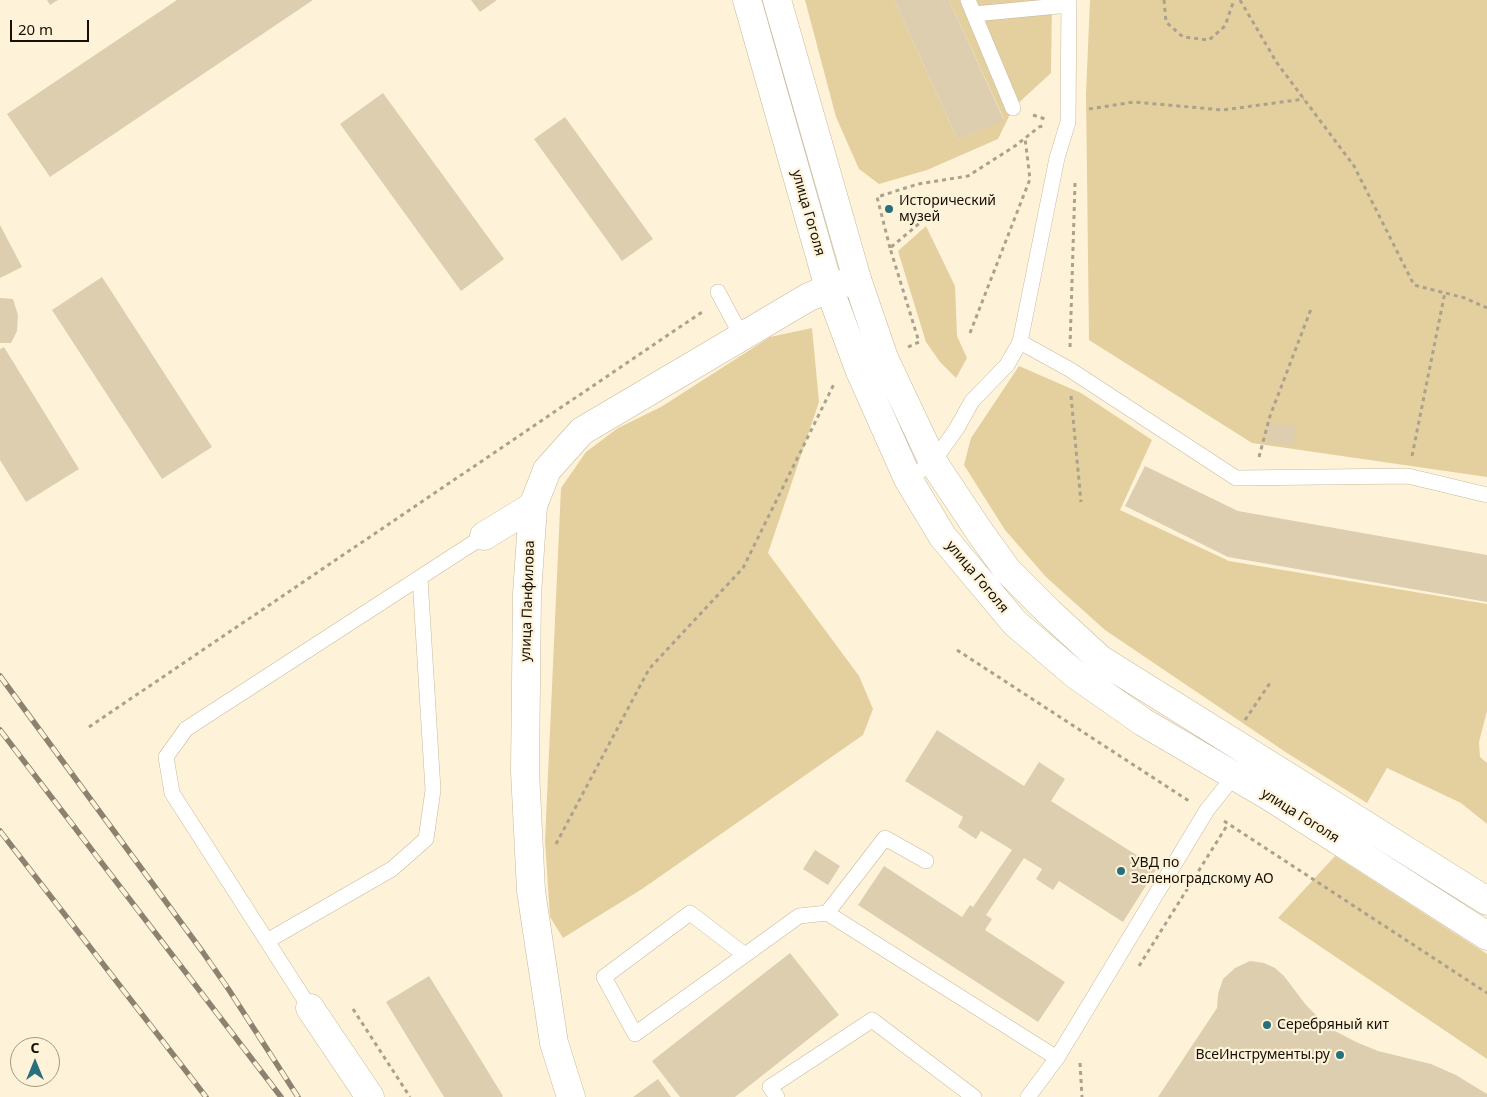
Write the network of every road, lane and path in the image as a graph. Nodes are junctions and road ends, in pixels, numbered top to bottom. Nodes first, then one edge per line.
1 (747, 0) edge
2 (777, 0) edge
3 (1164, 0) edge
4 (1234, 0) edge
5 (1240, 0) edge
6 (1069, 2) edge
7 (971, 7) edge
8 (1304, 99) junction
9 (1013, 108) dead end
10 (1068, 122) junction
11 (1025, 138) junction
12 (1075, 175) dead end
13 (927, 217) dead end
14 (890, 248) junction
15 (857, 279) junction
16 (830, 288) junction
17 (1445, 292) junction
18 (720, 296) joint
19 (1487, 308) edge
20 (1311, 309) dead end
21 (970, 333) dead end
22 (742, 337) junction
23 (920, 342) dead end
24 (1020, 342) junction
25 (1069, 369) junction
26 (836, 379) dead end
27 (933, 462) junction
28 (1408, 476) junction
29 (1253, 478) junction
30 (908, 479) junction
31 (1487, 495) edge
32 (1081, 502) dead end
33 (533, 506) junction
34 (484, 536) joint
35 (420, 578) junction
36 (89, 727) dead end
37 (1235, 775) junction
38 (1228, 824) dead end
39 (554, 848) dead end
40 (926, 861) dead end
41 (1486, 899) edge
42 (827, 913) junction
43 (1487, 936) edge
44 (267, 942) junction
45 (745, 955) junction
46 (1137, 970) dead end
47 (310, 1008) joint
48 (353, 1009) dead end
49 (1057, 1058) junction
50 (1080, 1061) dead end
51 (370, 1097) edge
52 (410, 1097) edge
53 (571, 1097) edge
54 (777, 1097) edge
55 (974, 1097) edge
56 (1028, 1097) edge
57 (1082, 1097) edge

1 - 16 street, улица Гоголя
2 - 15 street, улица Гоголя
3 - 4 path
5 - 8 path
6 - 7 lane
6 - 10 lane
7 - 9 lane
8 - 10 path
8 - 17 path
10 - 11 path
10 - 24 lane
11 - 14 path
11 - 21 path
12 - 25 path
13 - 14 path
14 - 23 path
15 - 16 street, улица Панфилова
15 - 27 street, улица Гоголя
16 - 22 street, улица Панфилова
16 - 30 street, улица Гоголя
17 - 19 path
17 - 28 path
18 - 22 lane
18 - 36 path
20 - 29 path
22 - 33 street, улица Панфилова
24 - 25 lane
24 - 27 lane
25 - 29 lane
25 - 32 path
26 - 39 path
27 - 30 lane
27 - 41 street, улица Гоголя
28 - 29 lane
28 - 31 lane
30 - 37 street, улица Гоголя
33 - 34 street
33 - 53 street, улица Панфилова
34 - 35 lane
35 - 44 lane
35 - 44 lane
37 - 43 street, улица Гоголя
37 - 49 lane
38 - 46 path
40 - 42 lane
42 - 45 lane
42 - 49 lane
44 - 47 lane
45 - 45 lane
47 - 51 street
48 - 52 path
49 - 56 lane
50 - 57 path
54 - 55 lane

